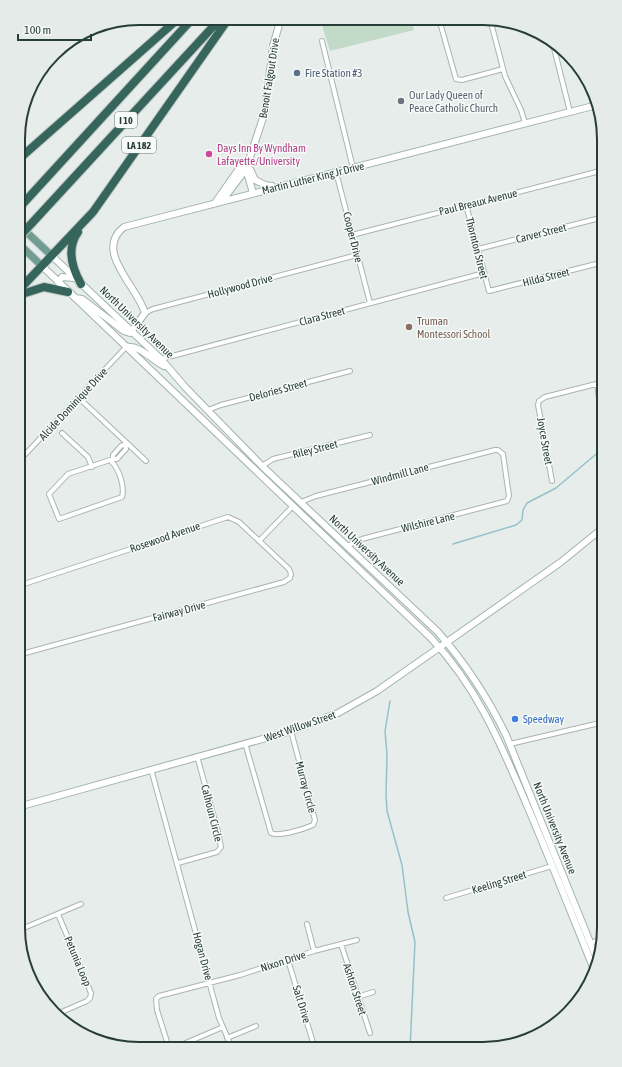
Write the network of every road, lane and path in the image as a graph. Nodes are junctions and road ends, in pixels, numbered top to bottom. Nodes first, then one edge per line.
1 (171, 25) edge
2 (187, 25) edge
3 (215, 25) edge
4 (224, 25) edge
5 (279, 25) edge
6 (441, 25) edge
7 (492, 26) edge
8 (322, 41) dead end
9 (555, 52) edge
10 (503, 69) junction
11 (592, 106) edge
12 (570, 112) junction
13 (525, 123) junction
14 (25, 154) edge
15 (248, 160) junction
16 (353, 168) junction
17 (246, 169) junction
18 (336, 172) junction
19 (597, 172) edge
20 (278, 186) junction
21 (253, 193) junction
22 (25, 201) edge
23 (222, 202) junction
24 (215, 204) junction
25 (466, 205) junction
26 (93, 212) junction
27 (597, 218) edge
28 (25, 231) edge
29 (25, 231) edge
30 (352, 235) junction
31 (478, 249) junction
32 (25, 250) edge
33 (358, 255) junction
34 (52, 256) junction
35 (597, 264) edge
36 (42, 266) junction
37 (484, 273) junction
38 (74, 278) junction
39 (58, 282) junction
40 (25, 284) edge
41 (81, 284) junction
42 (489, 291) joint
43 (25, 293) edge
44 (71, 295) junction
45 (370, 303) junction
46 (145, 313) junction
47 (132, 331) junction
48 (126, 347) junction
49 (161, 359) junction
50 (168, 368) junction
51 (350, 371) dead end
52 (165, 383) junction
53 (597, 384) edge
54 (186, 388) junction
55 (79, 398) junction
56 (208, 410) junction
57 (198, 415) junction
58 (62, 433) dead end
59 (370, 434) dead end
60 (126, 444) junction
61 (500, 450) joint
62 (116, 451) junction
63 (121, 454) junction
64 (25, 455) edge
65 (112, 460) junction
66 (146, 461) dead end
67 (262, 466) junction
68 (92, 467) junction
69 (552, 481) dead end
70 (300, 502) junction
71 (293, 506) junction
72 (597, 533) edge
73 (259, 541) junction
74 (348, 546) junction
75 (340, 550) junction
76 (25, 584) edge
77 (447, 642) junction
78 (440, 647) junction
79 (25, 653) edge
80 (597, 723) edge
81 (291, 731) junction
82 (245, 743) junction
83 (510, 744) junction
84 (197, 756) junction
85 (151, 769) junction
86 (25, 805) edge
87 (178, 863) junction
88 (552, 866) junction
89 (446, 898) dead end
90 (80, 904) dead end
91 (58, 914) junction
92 (306, 924) dead end
93 (25, 927) edge
94 (357, 940) dead end
95 (596, 941) edge
96 (591, 943) junction
97 (341, 944) junction
98 (314, 951) junction
99 (594, 952) edge
100 (288, 960) junction
101 (591, 963) edge
102 (210, 983) junction
103 (373, 992) dead end
104 (358, 997) junction
105 (63, 1012) edge
106 (256, 1026) dead end
107 (223, 1027) junction
108 (370, 1033) dead end
109 (227, 1038) junction
110 (167, 1042) edge
111 (188, 1042) edge
112 (229, 1042) edge
113 (313, 1042) edge

1 - 14 highway
2 - 22 highway, I 10
3 - 28 highway, I 10, bridge
4 - 26 highway, LA 182
5 - 15 main road, Benoit Falgout Drive
6 - 10 street
7 - 10 street
8 - 16 street
9 - 12 street
10 - 13 street
11 - 12 main road, Martin Luther King Jr Drive
12 - 13 main road, Martin Luther King Jr Drive
13 - 16 main road, Martin Luther King Jr Drive
15 - 17 main road, Benoit Falgout Drive
15 - 20 main road
15 - 24 main road, Benoit Falgout Drive
16 - 18 main road, Martin Luther King Jr Drive
17 - 21 main road
17 - 23 main road
18 - 20 main road, Martin Luther King Jr Drive
18 - 30 street, Cooper Drive
19 - 25 street, Paul Breaux Avenue
20 - 21 main road, Martin Luther King Jr Drive
21 - 23 main road, Martin Luther King Jr Drive
23 - 24 main road, Martin Luther King Jr Drive
24 - 46 main road, Martin Luther King Jr Drive
25 - 30 street, Paul Breaux Avenue
25 - 31 street, Thornton Street
26 - 34 highway, LA 182
26 - 41 highway
27 - 31 street, Carver Street
29 - 34 main road, North University Avenue
30 - 33 street, Cooper Drive
31 - 37 street, Thornton Street
32 - 36 main road, North University Avenue
33 - 45 street, Cooper Drive
33 - 46 street, Hollywood Drive
34 - 36 highway, LA 182
34 - 38 main road, North University Avenue
35 - 42 street, Hilda Street
36 - 39 main road, North University Avenue
36 - 40 highway
37 - 42 street, Thornton Street
37 - 45 street, Clara Street
38 - 39 main road
38 - 41 main road, North University Avenue
39 - 44 main road, North University Avenue
41 - 47 main road, North University Avenue
43 - 44 highway
44 - 47 main road
44 - 48 main road, North University Avenue
45 - 49 street, Clara Street
46 - 47 main road
47 - 49 main road, North University Avenue
48 - 50 main road
48 - 52 main road, North University Avenue
48 - 55 street, Alcide Dominique Drive
49 - 50 main road, North University Avenue
50 - 54 main road, North University Avenue
51 - 56 street, Delories Street
52 - 54 main road
52 - 57 main road, North University Avenue
53 - 69 street, Joyce Street
54 - 56 main road, North University Avenue
55 - 60 street
55 - 64 street, Alcide Dominique Drive
56 - 57 main road
56 - 67 main road, North University Avenue
57 - 71 main road, North University Avenue
58 - 68 street
59 - 67 street, Riley Street
60 - 62 street
60 - 63 street
60 - 66 street
61 - 70 street, Windmill Lane
61 - 74 street, Wilshire Lane
62 - 63 street
62 - 65 street
63 - 65 street
65 - 68 street
65 - 68 street
67 - 70 main road, North University Avenue
70 - 74 main road, North University Avenue
71 - 73 street
71 - 75 main road, North University Avenue
72 - 77 main road, West Willow Street
73 - 76 street, Rosewood Avenue
73 - 79 street, Fairway Drive
74 - 75 main road
74 - 77 main road, North University Avenue
75 - 78 main road, North University Avenue
77 - 78 main road, West Willow Street
77 - 83 main road, North University Avenue
78 - 81 main road, West Willow Street
78 - 88 main road, North University Avenue
80 - 83 street
81 - 82 main road, West Willow Street
81 - 82 street, Murray Circle
82 - 84 main road, West Willow Street
83 - 96 main road, North University Avenue
84 - 85 main road, West Willow Street
84 - 87 street, Calhoun Circle
85 - 86 main road, West Willow Street
85 - 87 street
87 - 102 street, Hogan Drive
88 - 89 street, Keeling Street
88 - 101 main road, North University Avenue
90 - 91 street
91 - 93 street
91 - 105 street, Petunia Loop
92 - 98 street
94 - 97 street, Nixon Drive
95 - 96 street
96 - 99 main road, North University Avenue
97 - 98 street, Nixon Drive
97 - 104 street, Ashton Street
98 - 100 street, Nixon Drive
100 - 102 street, Nixon Drive
100 - 113 street, Salt Drive
102 - 107 street, Hogan Drive
102 - 110 street, Nixon Drive
103 - 104 street
104 - 108 street, Ashton Street
106 - 109 street
107 - 109 street, Hogan Drive
107 - 111 street
109 - 112 street, Hogan Drive

